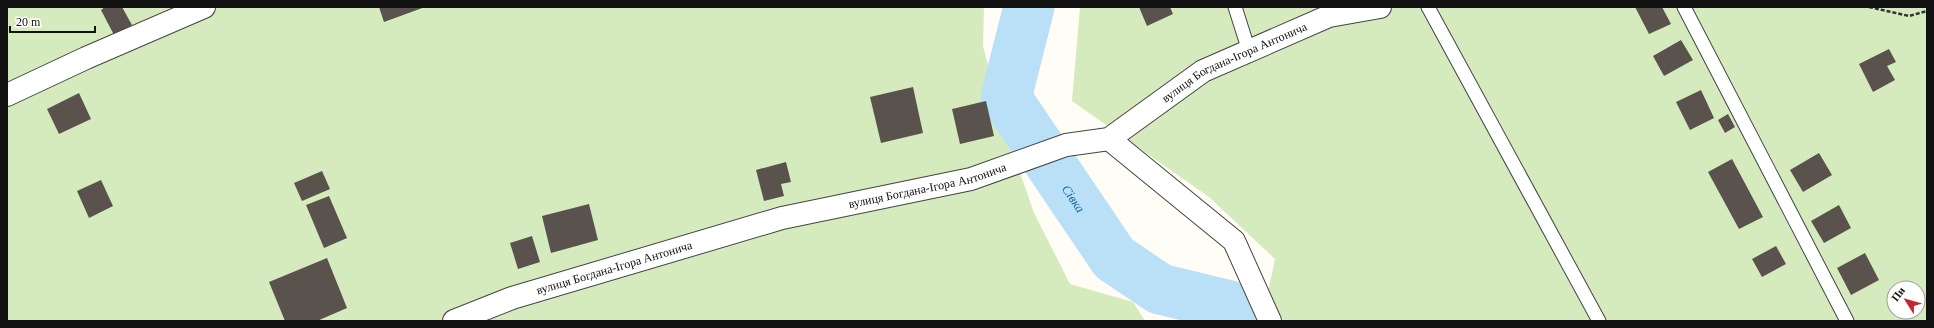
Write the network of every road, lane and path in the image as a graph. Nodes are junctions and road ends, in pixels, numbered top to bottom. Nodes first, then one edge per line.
1 (204, 7) edge
2 (1235, 7) edge
3 (1428, 7) edge
4 (1684, 7) edge
5 (1869, 7) edge
6 (1371, 8) edge
7 (1927, 11) edge
8 (1249, 51) junction
9 (7, 95) edge
10 (1109, 139) junction
11 (454, 321) edge
12 (1270, 321) edge
13 (1599, 321) edge
14 (1847, 321) edge

1 - 9 street
2 - 8 lane
3 - 13 lane
4 - 14 lane
5 - 7 path
6 - 8 street, вулиця Богдана-Ігора Антонича
8 - 10 street, вулиця Богдана-Ігора Антонича
10 - 11 street, вулиця Богдана-Ігора Антонича
10 - 12 street

